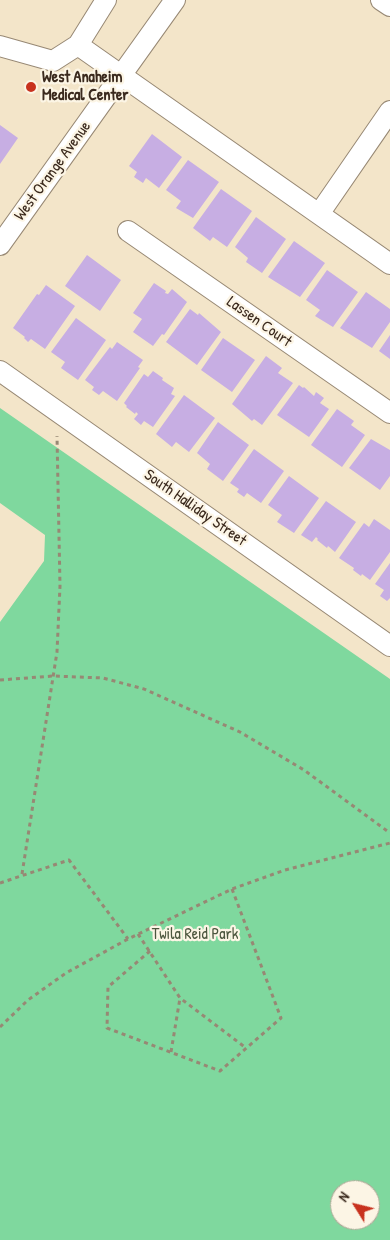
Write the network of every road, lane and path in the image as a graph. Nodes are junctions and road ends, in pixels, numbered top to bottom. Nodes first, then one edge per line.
1 (106, 0) edge
2 (175, 0) edge
3 (381, 0) edge
4 (390, 6) edge
5 (78, 44) junction
6 (0, 46) edge
7 (122, 74) junction
8 (390, 111) edge
9 (318, 214) junction
10 (128, 231) dead end
11 (0, 244) edge
12 (390, 264) edge
13 (0, 371) edge
14 (57, 410) junction
15 (390, 413) edge
16 (390, 646) edge
17 (53, 676) junction
18 (0, 680) edge
19 (390, 833) edge
20 (390, 844) edge
21 (22, 874) junction
22 (0, 883) edge
23 (232, 889) junction
24 (138, 934) junction
25 (128, 938) junction
26 (150, 951) junction
27 (180, 998) junction
28 (0, 1027) edge
29 (246, 1048) junction
30 (171, 1052) junction

1 - 5 street
2 - 7 street, West Orange Avenue
3 - 4 street
5 - 6 street
5 - 7 street
7 - 9 street
7 - 11 street, West Orange Avenue
8 - 9 street
9 - 12 street
10 - 15 street, Lassen Court
13 - 14 street, South Halliday Street
14 - 16 street, South Halliday Street
14 - 17 path
17 - 18 path
17 - 19 path
17 - 21 path
20 - 23 path
21 - 22 path
21 - 25 path
23 - 24 path
23 - 29 path
24 - 25 path
24 - 26 path
25 - 28 path
26 - 27 path
26 - 30 path
27 - 29 path
27 - 30 path
29 - 30 path

